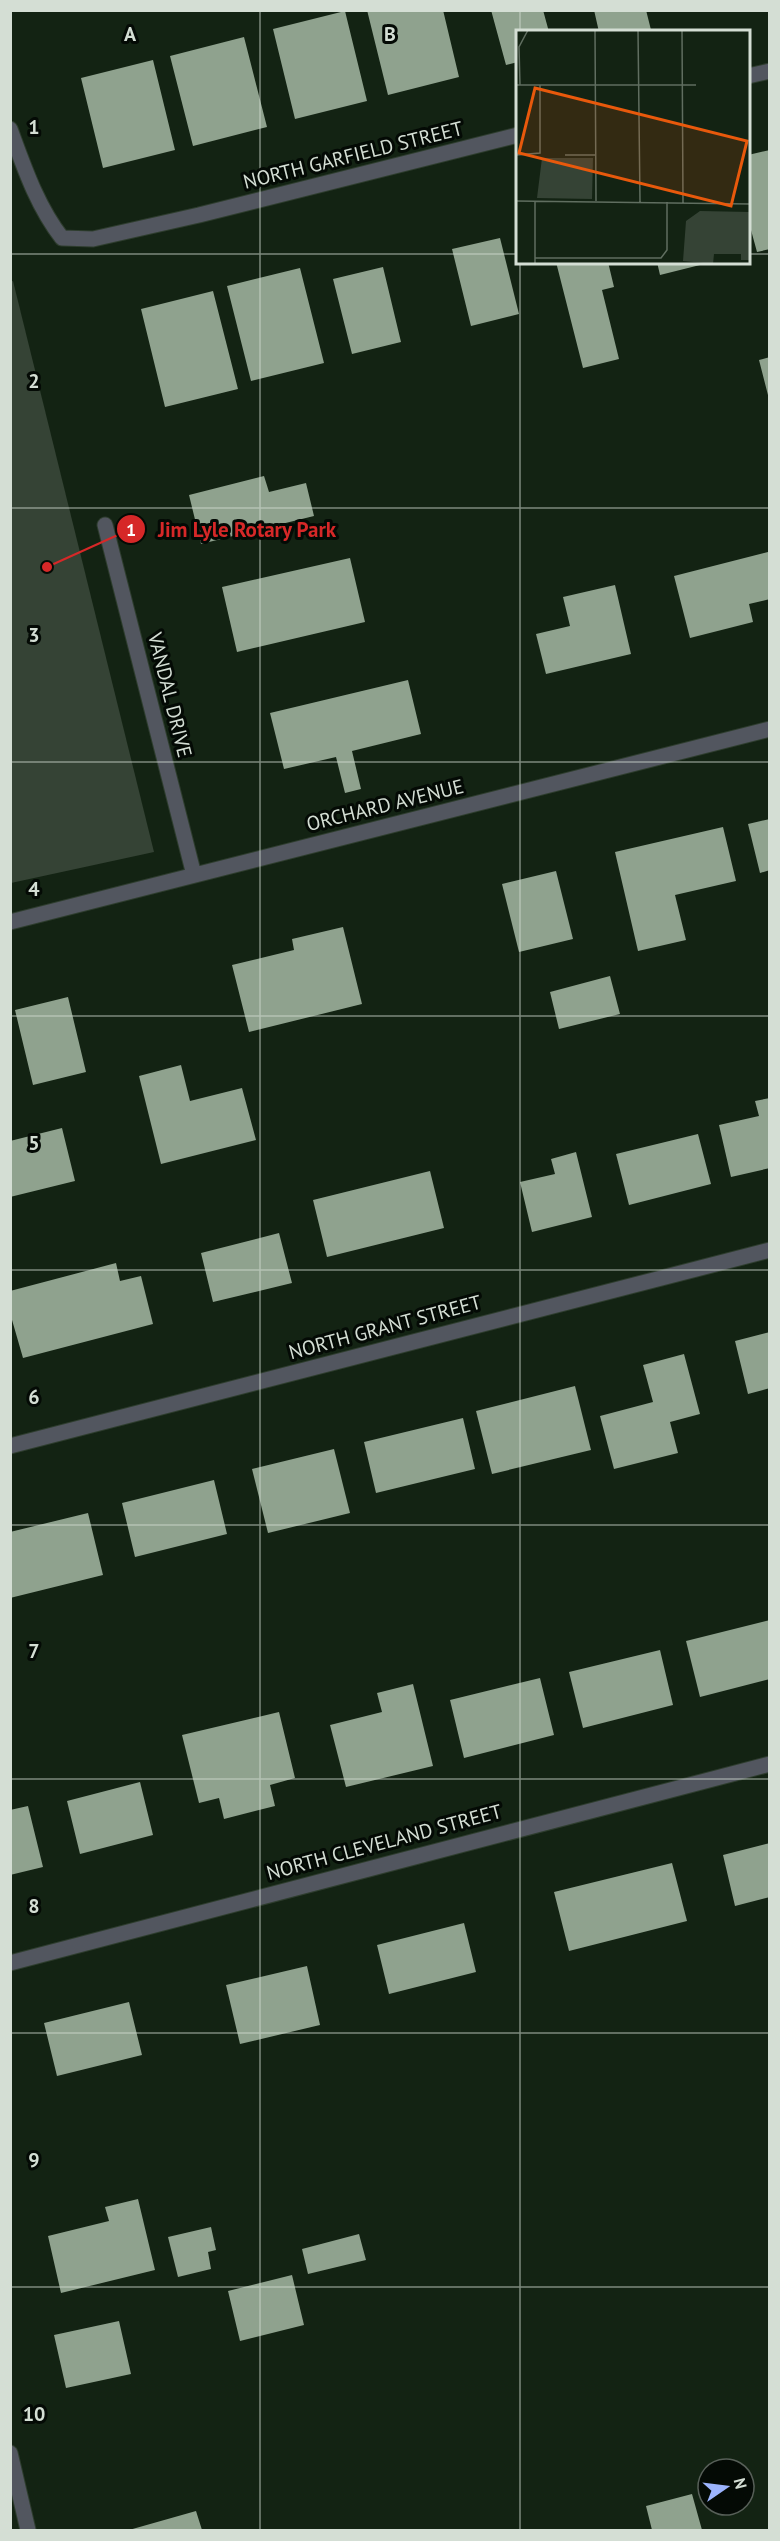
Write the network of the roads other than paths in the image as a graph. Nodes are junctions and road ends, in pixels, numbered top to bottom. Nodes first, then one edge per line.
1 (770, 71) edge
2 (750, 76) edge
3 (10, 129) edge
4 (516, 136) edge
5 (105, 525) dead end
6 (770, 729) edge
7 (194, 875) junction
8 (10, 922) edge
9 (770, 1250) edge
10 (10, 1446) edge
11 (770, 1764) edge
12 (10, 1963) edge
13 (10, 2453) edge
14 (28, 2530) edge

1 - 2 street
3 - 4 street, NORTH GARFIELD STREET
5 - 7 street, VANDAL DRIVE
6 - 7 street, ORCHARD AVENUE
7 - 8 street, ORCHARD AVENUE
9 - 10 street, NORTH GRANT STREET
11 - 12 street, NORTH CLEVELAND STREET
13 - 14 street

